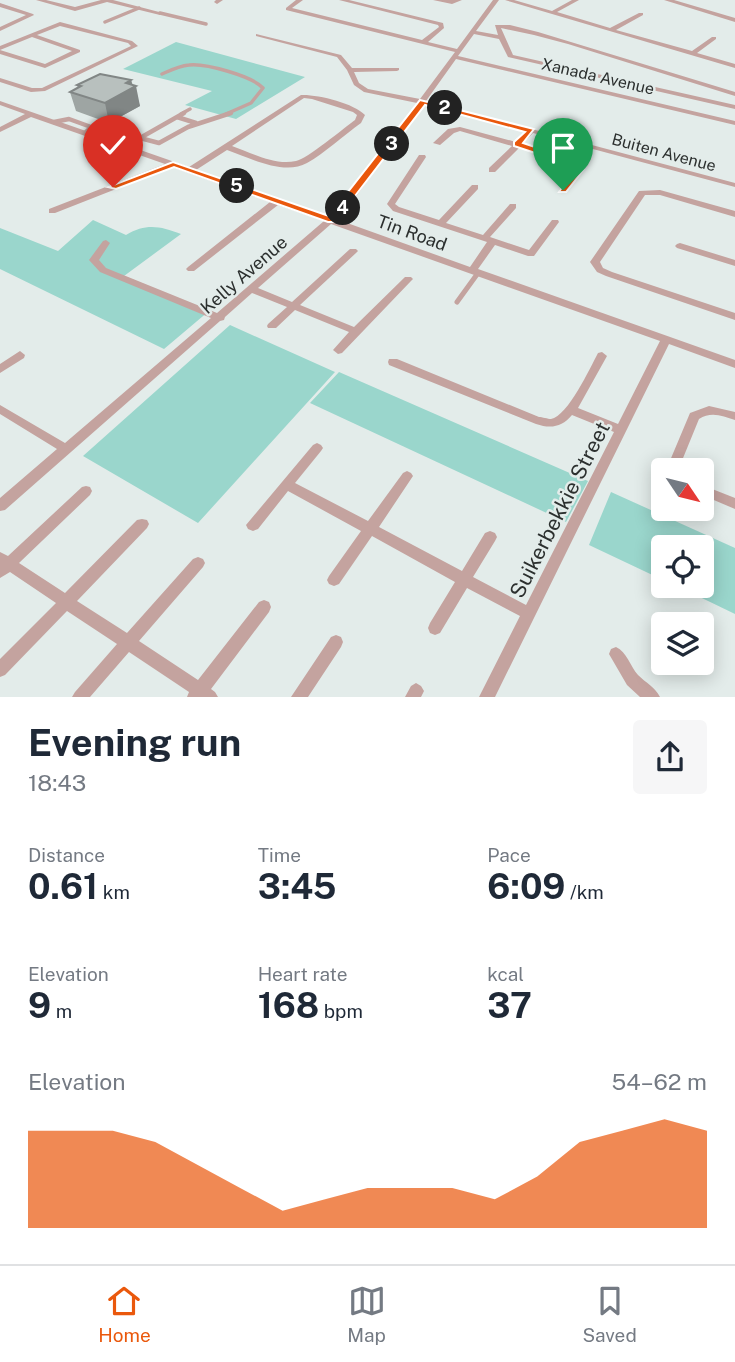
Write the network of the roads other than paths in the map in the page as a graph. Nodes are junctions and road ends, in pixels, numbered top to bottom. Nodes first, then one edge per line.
1 (38, 0) edge
2 (107, 0) edge
3 (300, 0) edge
4 (342, 0) edge
5 (436, 0) edge
6 (459, 0) edge
7 (496, 0) edge
8 (508, 0) edge
9 (576, 0) edge
10 (667, 0) edge
11 (22, 4) dead end
12 (0, 5) edge
13 (12, 8) junction
14 (139, 8) junction
15 (160, 13) joint
16 (552, 13) junction
17 (642, 14) dead end
18 (735, 20) edge
19 (105, 22) dead end
20 (206, 24) dead end
21 (0, 29) edge
22 (611, 30) junction
23 (473, 32) junction
24 (32, 35) junction
25 (258, 35) dead end
26 (500, 37) junction
27 (715, 38) dead end
28 (425, 43) junction
29 (0, 50) edge
30 (457, 54) junction
31 (692, 54) junction
32 (735, 66) edge
33 (397, 69) dead end
34 (350, 70) junction
35 (162, 74) dead end
36 (4, 85) edge
37 (735, 94) edge
38 (423, 102) junction
39 (0, 103) edge
40 (735, 107) edge
41 (190, 108) dead end
42 (31, 114) junction
43 (177, 117) junction
44 (196, 123) junction
45 (735, 123) edge
46 (0, 130) edge
47 (531, 131) junction
48 (147, 142) junction
49 (437, 143) dead end
50 (517, 144) junction
51 (228, 147) junction
52 (133, 150) junction
53 (422, 157) dead end
54 (173, 164) junction
55 (191, 170) junction
56 (492, 170) dead end
57 (735, 185) edge
58 (475, 187) dead end
59 (563, 190) dead end
60 (277, 201) junction
61 (513, 205) dead end
62 (52, 211) dead end
63 (735, 214) edge
64 (331, 220) junction
65 (555, 222) dead end
66 (440, 224) junction
67 (489, 240) junction
68 (106, 243) dead end
69 (680, 246) dead end
70 (353, 251) dead end
71 (735, 263) edge
72 (191, 269) dead end
73 (475, 272) junction
74 (408, 279) dead end
75 (251, 289) junction
76 (457, 302) dead end
77 (294, 306) junction
78 (735, 317) edge
79 (220, 318) junction
80 (272, 326) dead end
81 (356, 331) junction
82 (666, 340) junction
83 (338, 350) dead end
84 (20, 355) dead end
85 (602, 356) dead end
86 (734, 360) edge
87 (393, 362) dead end
88 (0, 369) edge
89 (0, 409) edge
90 (570, 409) junction
91 (735, 416) edge
92 (622, 430) junction
93 (66, 449) junction
94 (317, 449) dead end
95 (677, 458) edge
96 (407, 476) dead end
97 (288, 485) junction
98 (86, 491) dead end
99 (714, 495) edge
100 (735, 504) edge
101 (0, 506) edge
102 (142, 524) dead end
103 (253, 525) dead end
104 (370, 530) junction
105 (490, 537) dead end
106 (198, 562) dead end
107 (3, 564) edge
108 (334, 580) dead end
109 (465, 580) junction
110 (68, 601) junction
111 (264, 607) dead end
112 (529, 614) junction
113 (435, 628) dead end
114 (336, 642) dead end
115 (128, 643) junction
116 (616, 654) dead end
117 (0, 670) edge
118 (202, 695) edge
119 (80, 697) edge
120 (299, 697) edge
121 (487, 697) edge
122 (652, 697) edge

1 - 2 street
2 - 14 street
3 - 28 street, Xanada Avenue
4 - 28 street
5 - 6 street
7 - 23 street, Kelly Avenue
8 - 16 street
9 - 16 street
10 - 18 street
11 - 13 street
12 - 13 street
13 - 21 street
14 - 15 street
14 - 19 lane
15 - 20 lane
16 - 22 street
17 - 22 street
22 - 31 street
23 - 26 street
23 - 30 street, Kelly Avenue
24 - 29 street
24 - 29 street
24 - 36 street
25 - 34 street, Buiten Avenue
26 - 37 street
26 - 40 street
27 - 31 street
28 - 30 street, Xanada Avenue
30 - 38 street, Kelly Avenue
30 - 45 street, Xanada Avenue
31 - 32 street
33 - 34 street
34 - 38 street, Buiten Avenue
35 - 44 lane
38 - 47 street, Buiten Avenue
38 - 64 street, Kelly Avenue
39 - 42 street, Tin Road
41 - 43 lane
42 - 46 street
42 - 52 street, Tin Road
43 - 44 lane
43 - 48 lane
44 - 48 lane
47 - 50 street
47 - 57 street, Buiten Avenue
48 - 52 lane
49 - 50 street
50 - 56 street
50 - 59 street
51 - 51 street
51 - 55 street
52 - 54 street, Tin Road
53 - 66 street
54 - 55 street, Tin Road
54 - 62 street
55 - 60 street, Tin Road
58 - 66 street
60 - 64 street, Tin Road
60 - 72 street
61 - 67 street
63 - 78 street
64 - 73 street, Tin Road
64 - 75 street, Kelly Avenue
65 - 67 street
66 - 67 street
67 - 73 street
68 - 79 street
69 - 71 street
70 - 77 street
73 - 76 lane
73 - 82 street, Tin Road
74 - 81 street
75 - 77 street
75 - 79 street, Kelly Avenue
77 - 80 street
77 - 81 street
79 - 93 street, Kelly Avenue
81 - 83 street
82 - 86 street, Tin Road
82 - 92 street, Suikerbekkie Street
84 - 88 street
85 - 90 street
87 - 90 street
89 - 93 street
90 - 92 street
91 - 95 street
92 - 112 street, Suikerbekkie Street
93 - 101 street, Kelly Avenue
94 - 97 street
96 - 104 street
97 - 103 street
97 - 104 street
98 - 107 street
99 - 100 street
102 - 110 street
104 - 108 street
104 - 109 street
105 - 109 street
106 - 115 street
107 - 110 street
109 - 112 street
109 - 113 street
110 - 115 street
110 - 117 street
111 - 118 street
112 - 121 street, Suikerbekkie Street
114 - 120 street
115 - 118 street
115 - 119 street
116 - 122 street

